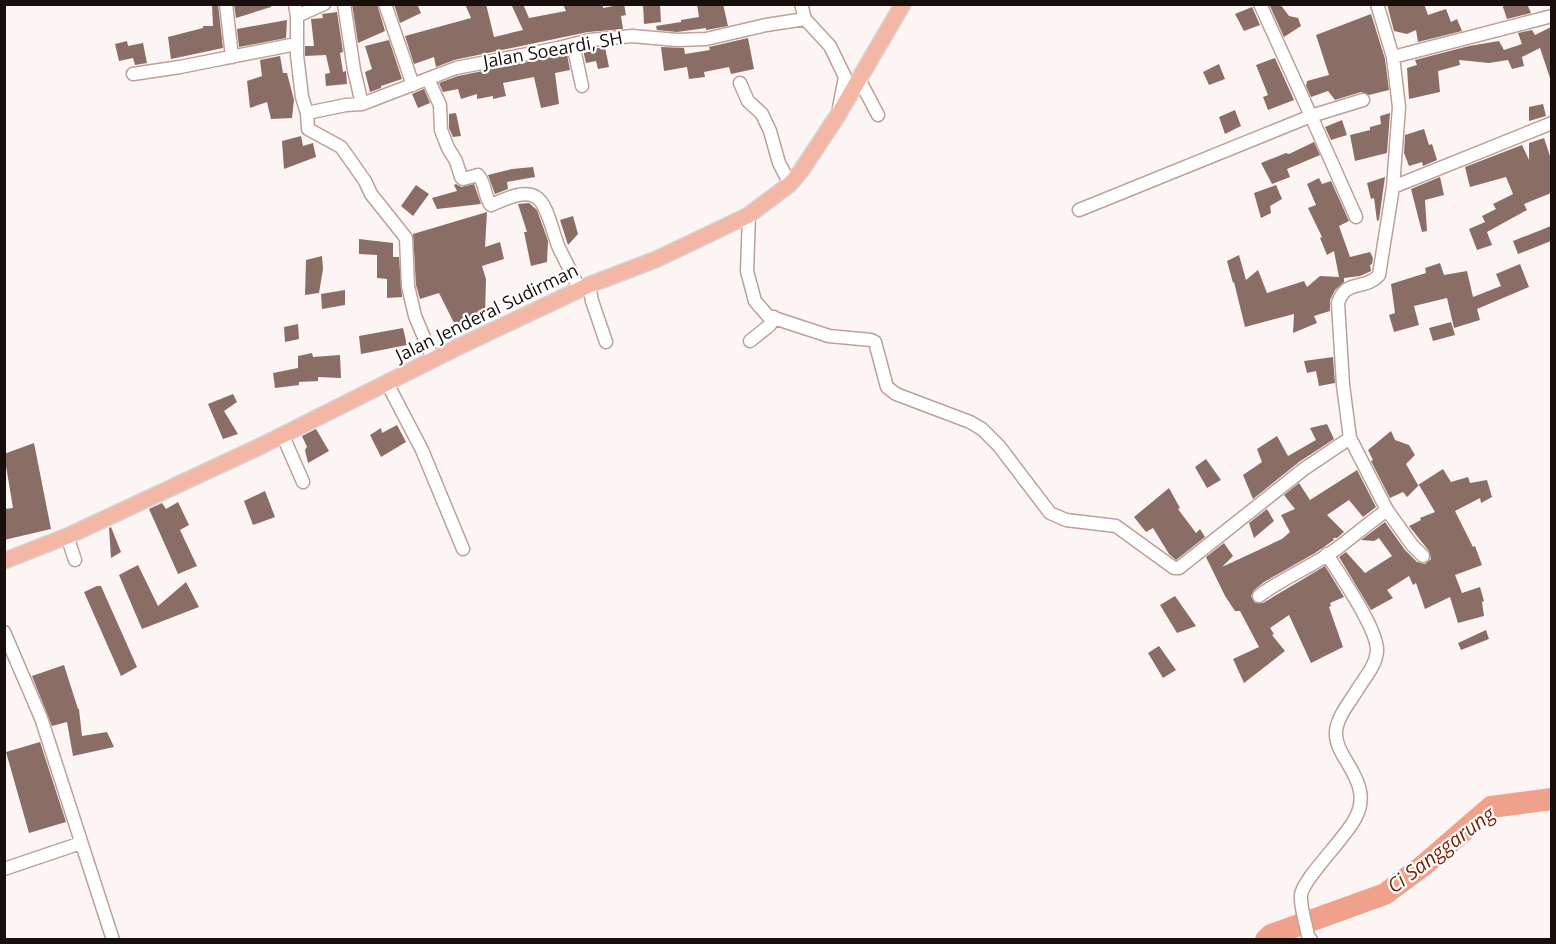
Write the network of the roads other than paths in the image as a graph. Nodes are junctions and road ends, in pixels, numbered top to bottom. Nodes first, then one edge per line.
1 (226, 4) edge
2 (324, 4) edge
3 (344, 4) edge
4 (385, 4) edge
5 (801, 4) edge
6 (903, 4) edge
7 (1260, 4) edge
8 (1377, 4) edge
9 (296, 10) edge
10 (1551, 16) edge
11 (805, 20) junction
12 (296, 44) junction
13 (573, 45) junction
14 (232, 57) junction
15 (1393, 57) junction
16 (133, 75) dead end
17 (428, 79) junction
18 (859, 79) junction
19 (740, 83) dead end
20 (413, 85) junction
21 (582, 86) dead end
22 (1363, 100) dead end
23 (362, 104) junction
24 (307, 113) junction
25 (838, 115) junction
26 (878, 115) dead end
27 (1311, 116) junction
28 (1551, 123) edge
29 (790, 184) junction
30 (1393, 187) junction
31 (1079, 210) dead end
32 (749, 215) junction
33 (1356, 217) dead end
34 (584, 287) junction
35 (774, 318) junction
36 (750, 341) dead end
37 (606, 342) dead end
38 (433, 359) junction
39 (387, 383) junction
40 (283, 436) junction
41 (1350, 438) junction
42 (303, 482) dead end
43 (1387, 510) junction
44 (67, 536) junction
45 (463, 549) dead end
46 (1327, 554) junction
47 (1424, 556) dead end
48 (75, 560) dead end
49 (4, 561) edge
50 (1259, 596) dead end
51 (4, 632) edge
52 (81, 843) junction
53 (4, 869) edge
54 (1309, 938) edge
55 (113, 939) edge

1 - 14 street
2 - 9 street
3 - 23 street
4 - 20 street
5 - 11 street
6 - 18 main road, Jalan Jenderal Sudirman
7 - 27 street
8 - 15 street
9 - 12 street
10 - 15 street
11 - 13 street, Jalan Soeardi, SH
11 - 25 street
12 - 14 street
12 - 24 street
13 - 17 street, Jalan Soeardi, SH
13 - 21 street
14 - 16 street
15 - 30 street
17 - 20 street, Jalan Soeardi, SH
17 - 34 street
18 - 25 main road, Jalan Jenderal Sudirman
18 - 26 street
19 - 29 street
20 - 23 street, Jalan Soeardi, SH
22 - 27 street
23 - 24 street, Jalan Soeardi, SH
24 - 38 street
25 - 29 main road, Jalan Jenderal Sudirman
27 - 31 street
27 - 33 street
28 - 30 street
29 - 32 main road, Jalan Jenderal Sudirman
30 - 41 street
32 - 34 main road, Jalan Jenderal Sudirman
32 - 35 street
34 - 37 street
34 - 38 main road, Jalan Jenderal Sudirman
35 - 36 street
35 - 41 street
38 - 39 main road, Jalan Jenderal Sudirman
39 - 40 main road, Jalan Jenderal Sudirman
39 - 45 street
40 - 42 street
40 - 44 main road, Jalan Jenderal Sudirman
41 - 43 street
43 - 46 street
43 - 47 street
44 - 48 street
44 - 49 main road, Jalan Jenderal Sudirman
46 - 50 street
46 - 54 street
51 - 52 street
52 - 53 street
52 - 55 street

